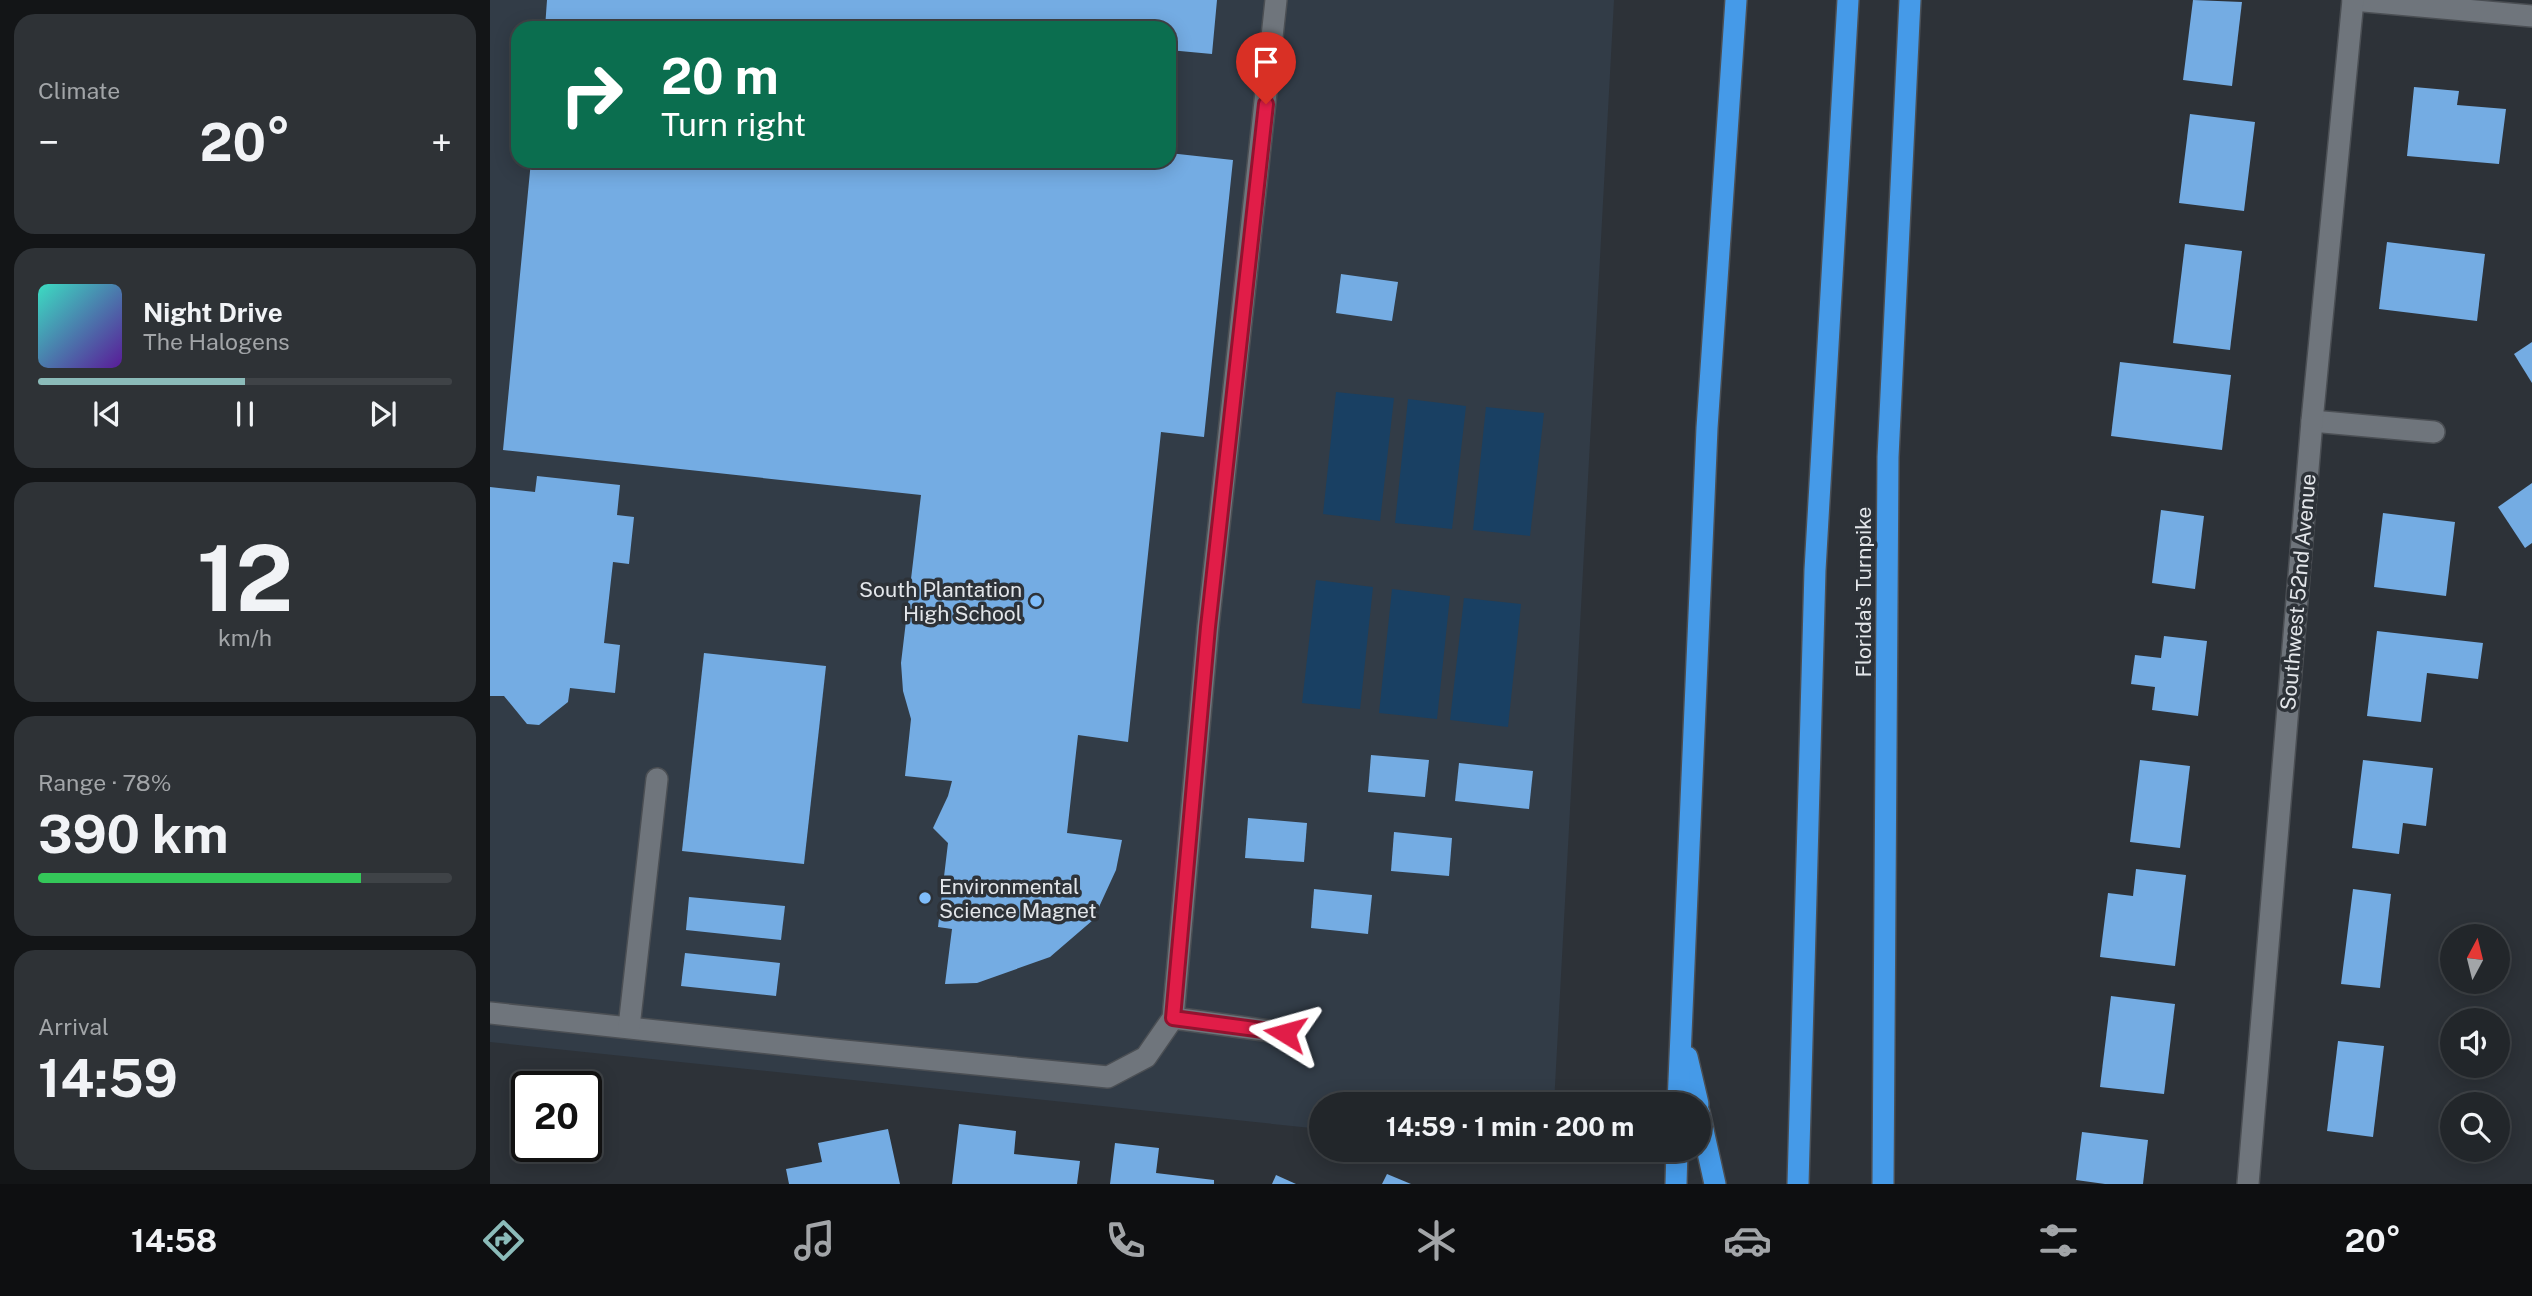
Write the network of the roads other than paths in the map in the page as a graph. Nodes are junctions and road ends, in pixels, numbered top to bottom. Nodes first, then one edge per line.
1 (1276, 0) edge
2 (1736, 0) edge
3 (1848, 0) edge
4 (1910, 0) edge
5 (2353, 0) edge
6 (2532, 16) edge
7 (2312, 421) junction
8 (2434, 432) dead end
9 (657, 779) dead end
10 (490, 1013) edge
11 (1173, 1018) junction
12 (1680, 1024) junction
13 (629, 1027) junction
14 (1285, 1033) dead end
15 (1678, 1092) edge
16 (1695, 1092) edge
17 (1676, 1162) edge
18 (1710, 1162) edge
19 (1676, 1184) edge
20 (1715, 1184) edge
21 (1798, 1184) edge
22 (1883, 1184) edge
23 (2248, 1184) edge

1 - 11 street
2 - 12 highway
3 - 21 highway
4 - 22 highway, Florida's Turnpike
5 - 6 street
5 - 7 street, Southwest 52nd Avenue
7 - 8 street
7 - 23 street, Southwest 52nd Avenue
9 - 13 street
10 - 13 street
11 - 13 street
11 - 14 street
12 - 15 highway
12 - 16 highway
17 - 19 highway
18 - 20 highway

